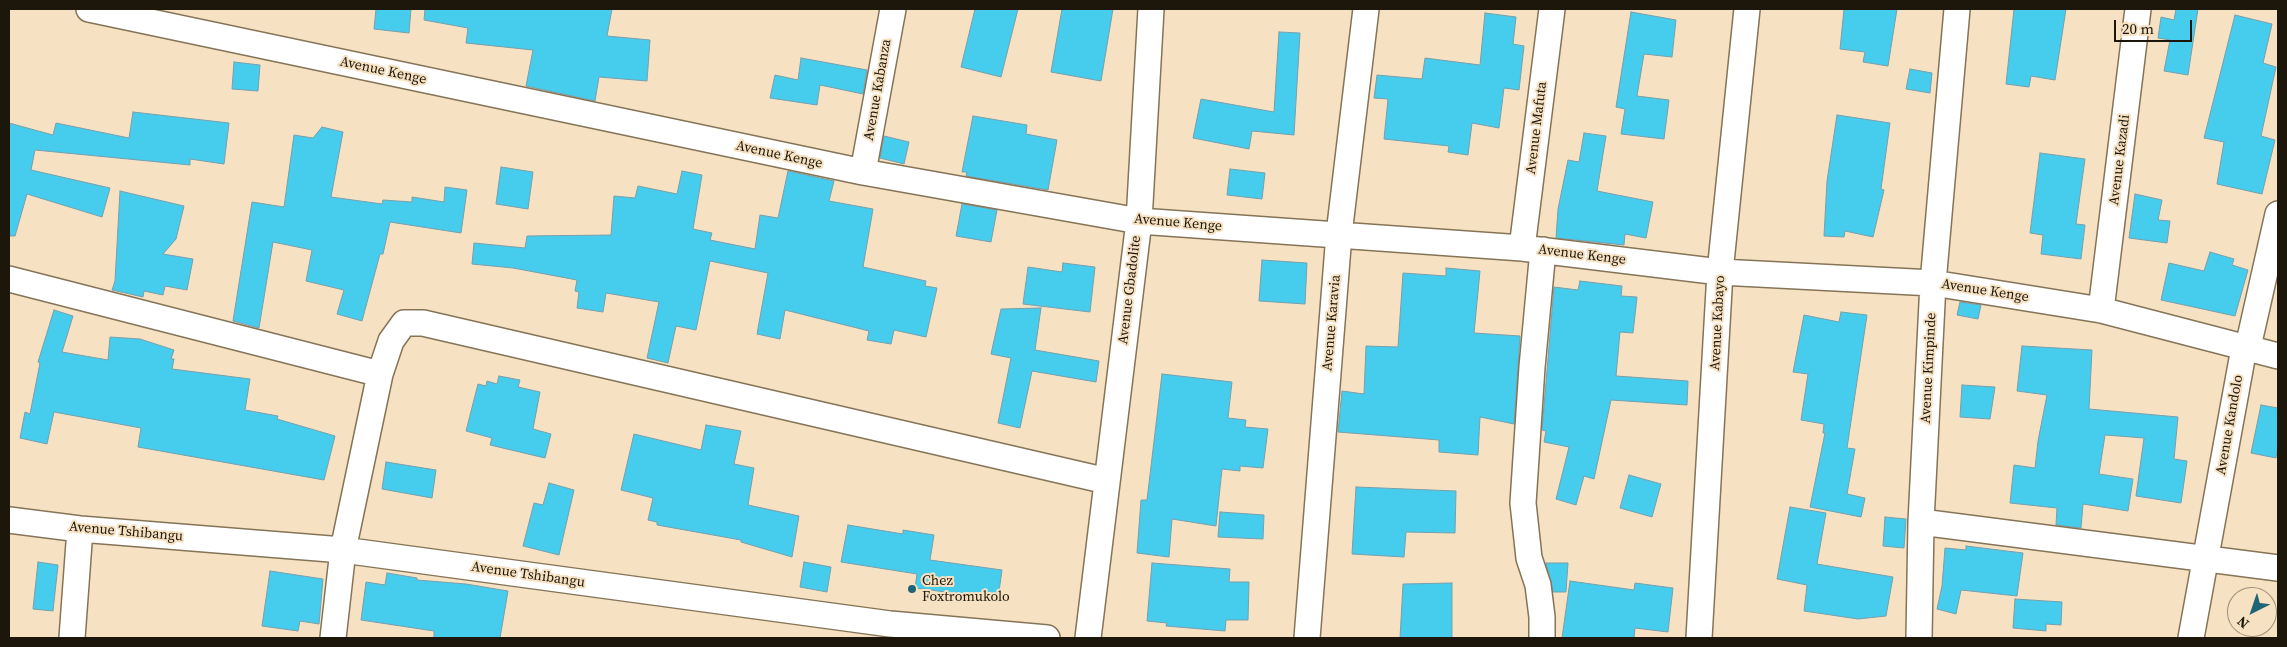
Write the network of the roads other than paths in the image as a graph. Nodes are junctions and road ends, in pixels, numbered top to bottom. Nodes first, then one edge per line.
1 (89, 9) edge
2 (893, 9) edge
3 (1151, 9) edge
4 (1366, 9) edge
5 (1552, 9) edge
6 (1747, 9) edge
7 (1956, 9) edge
8 (2138, 9) edge
9 (863, 172) junction
10 (2278, 214) edge
11 (1139, 221) junction
12 (1339, 234) junction
13 (1533, 249) junction
14 (1720, 272) junction
15 (9, 279) edge
16 (1933, 283) junction
17 (2101, 310) junction
18 (2244, 348) junction
19 (2278, 356) edge
20 (380, 374) junction
21 (1107, 481) junction
22 (9, 520) edge
23 (1921, 522) junction
24 (80, 529) junction
25 (343, 550) junction
26 (2205, 558) junction
27 (2278, 568) edge
28 (889, 631) edge
29 (72, 638) edge
30 (333, 638) edge
31 (1047, 638) edge
32 (1088, 638) edge
33 (1307, 638) edge
34 (1542, 638) edge
35 (1699, 638) edge
36 (1919, 638) edge
37 (2191, 638) edge

1 - 9 street, Avenue Kenge
2 - 9 street, Avenue Kabanza
3 - 11 street, Avenue Gbadolite
4 - 12 street, Avenue Karavia
5 - 13 street, Avenue Mafuta
6 - 14 street, Avenue Kabayo
7 - 16 street, Avenue Kimpinde
8 - 17 street, Avenue Kazadi
9 - 11 street, Avenue Kenge
10 - 18 street, Avenue Kandolo
11 - 12 street, Avenue Kenge
11 - 21 street, Avenue Gbadolite
12 - 13 street, Avenue Kenge
12 - 33 street, Avenue Karavia
13 - 14 street, Avenue Kenge
13 - 34 street
14 - 16 street, Avenue Kenge
14 - 35 street, Avenue Kabayo
15 - 20 street
16 - 17 street, Avenue Kenge
16 - 23 street, Avenue Kimpinde
17 - 18 street, Avenue Kenge
18 - 19 street, Avenue Kenge
18 - 26 street, Avenue Kandolo
20 - 21 street
20 - 25 street
21 - 32 street, Avenue Gbadolite
22 - 24 street, Avenue Tshibangu
23 - 26 street
23 - 36 street, Avenue Kimpinde
24 - 25 street, Avenue Tshibangu
24 - 29 street
25 - 28 street, Avenue Tshibangu
25 - 30 street
26 - 27 street
26 - 37 street, Avenue Kandolo
28 - 31 street, Avenue Tshibangu

